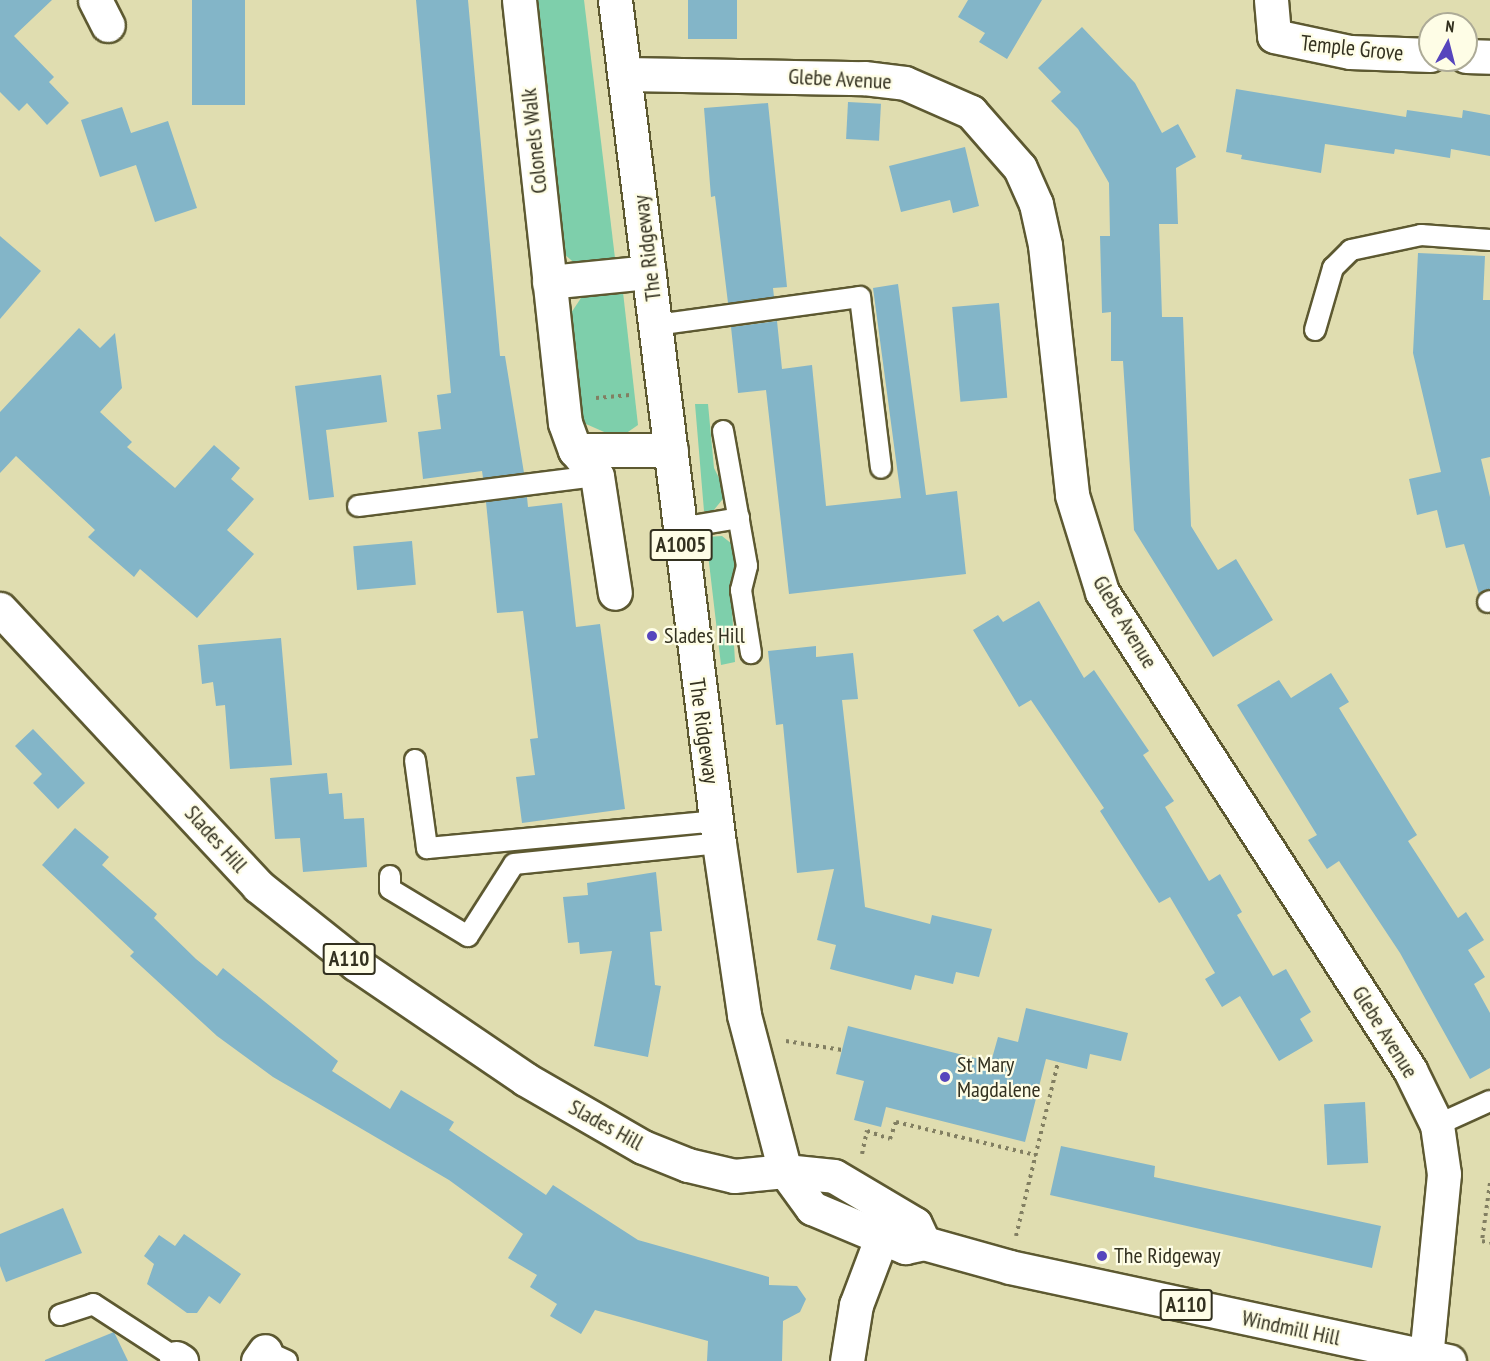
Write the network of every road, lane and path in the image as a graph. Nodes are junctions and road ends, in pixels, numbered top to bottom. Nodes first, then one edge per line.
1 (519, 0) edge
2 (615, 0) edge
3 (1271, 0) edge
4 (1418, 55) edge
5 (626, 74) junction
6 (1490, 240) edge
7 (650, 272) junction
8 (549, 282) junction
9 (656, 324) junction
10 (1315, 330) dead end
11 (664, 392) junction
12 (562, 401) junction
13 (723, 431) dead end
14 (575, 450) junction
15 (671, 450) junction
16 (881, 468) dead end
17 (597, 476) junction
18 (358, 506) dead end
19 (739, 518) junction
20 (680, 528) junction
21 (615, 593) dead end
22 (0, 609) edge
23 (751, 653) dead end
24 (415, 760) dead end
25 (718, 832) junction
26 (390, 876) dead end
27 (784, 1040) dead end
28 (842, 1050) dead end
29 (1058, 1062) dead end
30 (1490, 1101) edge
31 (868, 1124) dead end
32 (1437, 1125) junction
33 (867, 1131) junction
34 (1036, 1155) junction
35 (858, 1161) dead end
36 (785, 1171) junction
37 (1490, 1184) edge
38 (881, 1239) junction
39 (1015, 1241) dead end
40 (924, 1243) junction
41 (1490, 1243) edge
42 (60, 1315) dead end
43 (179, 1359) edge
44 (1438, 1359) edge
45 (847, 1361) edge

1 - 8 main road, Colonels Walk
2 - 5 main road, The Ridgeway / A1005
3 - 4 main road, Temple Grove
5 - 7 main road, The Ridgeway / A1005
5 - 32 main road, Glebe Avenue
6 - 10 lane
7 - 8 main road
7 - 9 main road, The Ridgeway / A1005
8 - 12 main road, Colonels Walk
9 - 11 main road, The Ridgeway / A1005
9 - 16 lane
11 - 12 path
11 - 15 main road, The Ridgeway / A1005
12 - 14 main road, Colonels Walk
13 - 19 lane
14 - 15 main road
14 - 17 main road, Colonels Walk
15 - 20 main road, The Ridgeway / A1005
17 - 18 lane
17 - 21 main road
19 - 20 lane
19 - 23 lane
20 - 25 main road, The Ridgeway / A1005
22 - 36 main road, Slades Hill / A110
24 - 25 lane
25 - 26 lane
25 - 36 main road, The Ridgeway / A1005
27 - 28 path
29 - 34 path
30 - 32 lane
31 - 33 path
32 - 44 main road, Glebe Avenue
33 - 34 path
33 - 35 path
34 - 39 path
36 - 38 main road, Windmill Hill / A110
36 - 40 main road, A110
37 - 41 path
38 - 40 main road, Windmill Hill / A110
38 - 45 main road
40 - 44 main road, Windmill Hill / A110
42 - 43 lane

